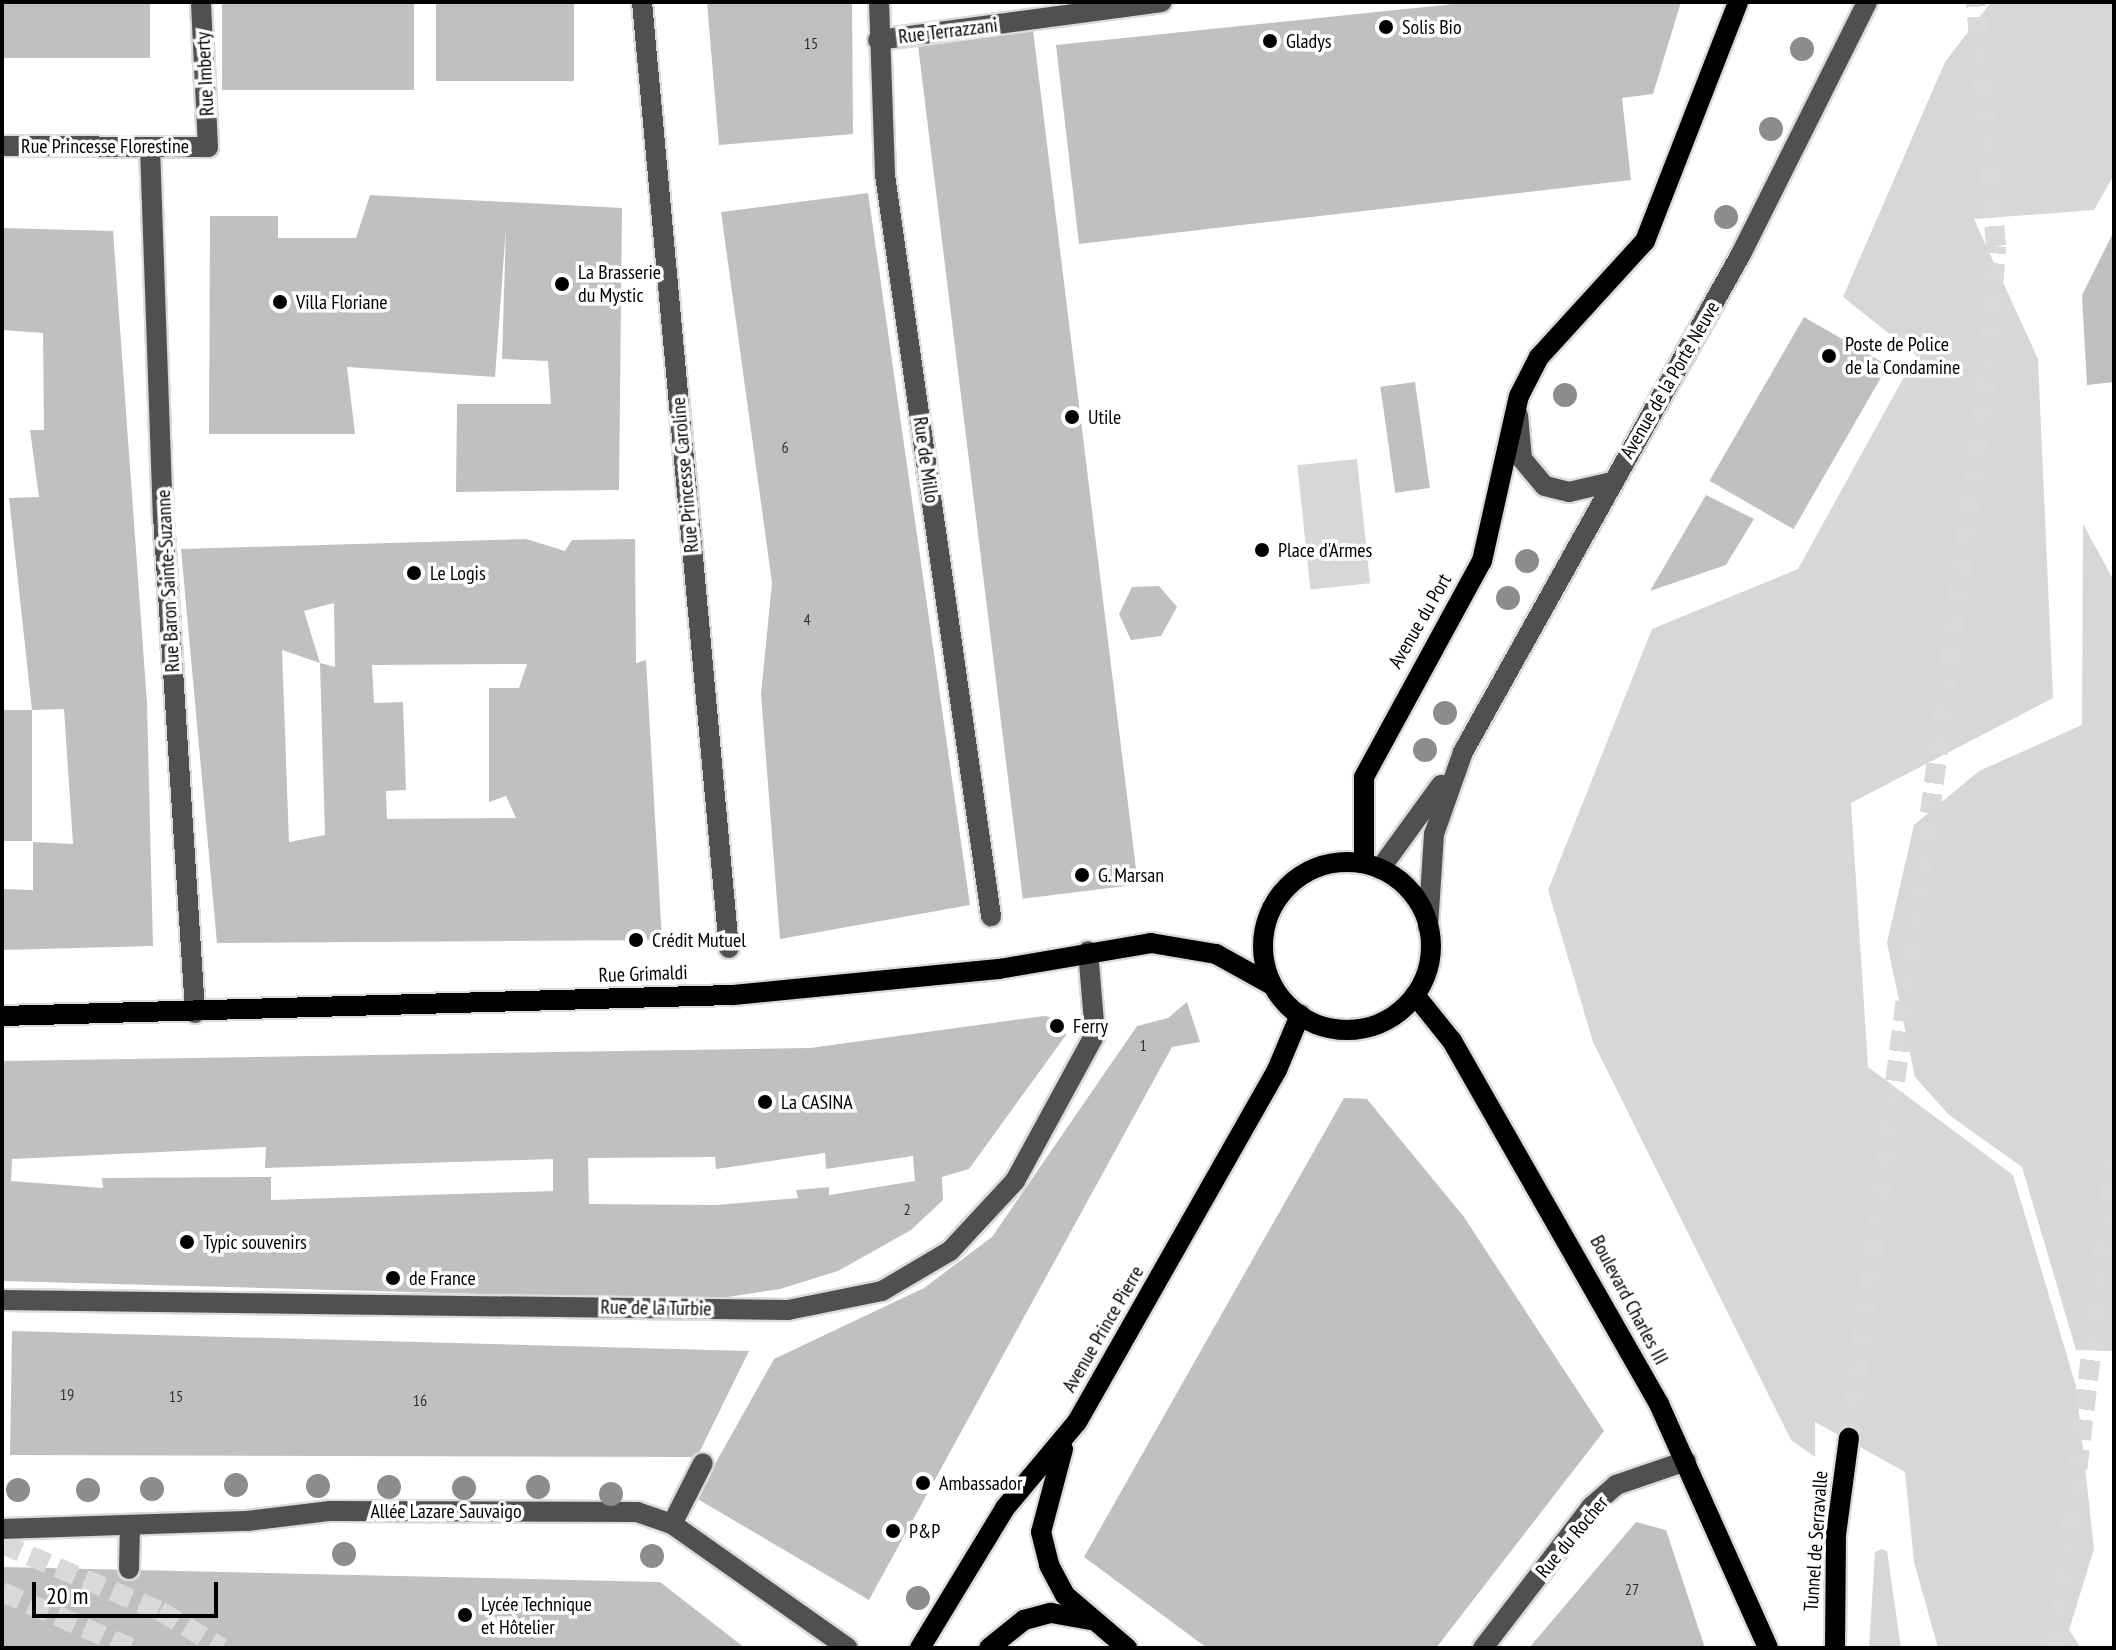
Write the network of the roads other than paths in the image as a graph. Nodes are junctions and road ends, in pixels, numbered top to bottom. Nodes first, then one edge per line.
1 (201, 2) edge
2 (642, 2) edge
3 (879, 2) edge
4 (1161, 2) edge
5 (1738, 2) edge
6 (1867, 2) edge
7 (878, 40) junction
8 (2, 146) edge
9 (208, 147) joint
10 (150, 148) junction
11 (1519, 396) junction
12 (1612, 482) junction
13 (1463, 752) junction
14 (1372, 866) junction
15 (991, 916) dead end
16 (1428, 927) junction
17 (729, 948) dead end
18 (1088, 951) junction
19 (1272, 985) junction
20 (1415, 995) junction
21 (195, 1013) junction
22 (1300, 1015) junction
23 (2, 1016) edge
24 (2, 1300) edge
25 (1077, 1422) junction
26 (1849, 1438) tunnel mouth
27 (1686, 1461) junction
28 (703, 1463) dead end
29 (672, 1524) junction
30 (130, 1526) junction
31 (2, 1529) edge
32 (129, 1569) dead end
33 (1090, 1620) junction
34 (848, 1648) edge
35 (920, 1648) edge
36 (989, 1648) edge
37 (1127, 1648) edge
38 (1483, 1648) edge
39 (1768, 1648) edge
40 (1835, 1648) edge

1 - 9 street, Rue Imberty
2 - 17 street, Rue Princesse Caroline
3 - 7 street, Rue de Millo
4 - 7 street, Rue Terrazzani
5 - 11 main road, Avenue du Port
6 - 12 street, Avenue de la Porte Neuve
7 - 15 street, Rue de Millo
8 - 10 street, Rue Princesse Florestine
9 - 10 street, Rue Princesse Florestine
10 - 21 street, Rue Baron Sainte-Suzanne
11 - 12 street, Avenue du Port
11 - 14 main road, Avenue du Port
12 - 13 street, Avenue de la Porte Neuve
13 - 14 street, Avenue de la Porte Neuve
13 - 16 street, Avenue de la Porte Neuve
14 - 16 main road
14 - 19 main road
16 - 20 main road
18 - 19 main road, Rue Grimaldi
18 - 21 main road, Rue Grimaldi
18 - 24 street, Rue de la Turbie
19 - 22 main road
20 - 22 main road
20 - 27 main road, Boulevard Charles III
21 - 23 main road, Rue Grimaldi
22 - 25 main road, Avenue Prince Pierre
25 - 33 main road
25 - 35 main road, Avenue Prince Pierre
26 - 40 main road, Tunnel de Serravalle
27 - 38 street, Rue du Rocher
27 - 39 main road, Boulevard Charles III
28 - 29 street
29 - 30 street, Allée Lazare Sauvaigo
29 - 34 street, Allée Lazare Sauvaigo
30 - 31 street, Allée Lazare Sauvaigo
30 - 32 street
33 - 36 main road
33 - 37 main road

